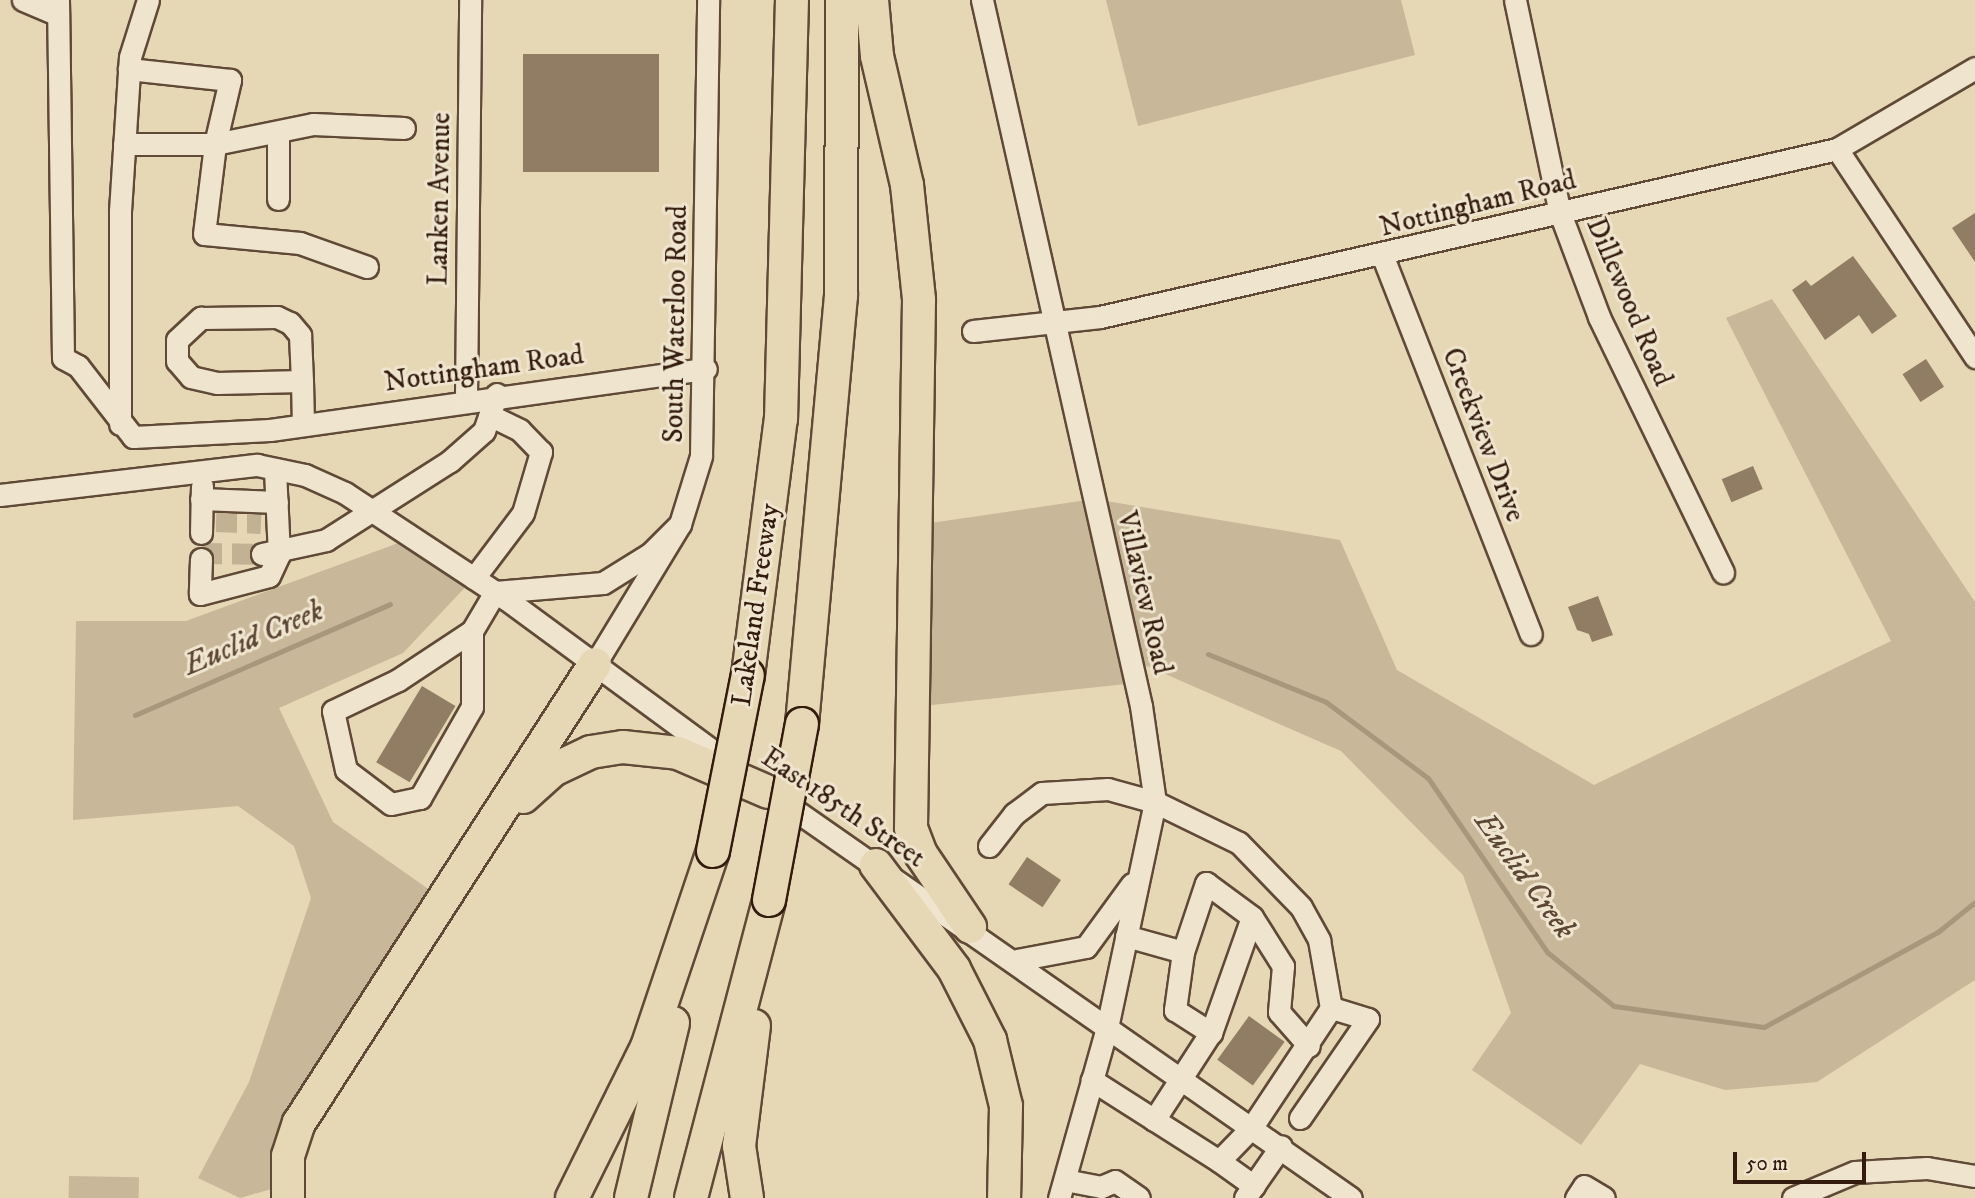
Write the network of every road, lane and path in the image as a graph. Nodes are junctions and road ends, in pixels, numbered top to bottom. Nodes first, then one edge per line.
1 (23, 0) edge
2 (148, 0) edge
3 (470, 0) edge
4 (708, 0) edge
5 (792, 0) edge
6 (842, 0) edge
7 (872, 0) edge
8 (982, 0) edge
9 (1515, 0) edge
10 (58, 7) edge
11 (1975, 68) edge
12 (129, 69) junction
13 (404, 128) dead end
14 (278, 136) junction
15 (124, 144) junction
16 (215, 144) junction
17 (1838, 149) junction
18 (278, 199) dead end
19 (1560, 213) junction
20 (1383, 257) junction
21 (367, 267) dead end
22 (1053, 319) junction
23 (973, 331) dead end
24 (1975, 358) edge
25 (706, 369) junction
26 (302, 381) junction
27 (497, 394) junction
28 (466, 398) junction
29 (489, 415) junction
30 (120, 424) junction
31 (303, 424) junction
32 (275, 469) junction
33 (201, 473) junction
34 (0, 495) edge
35 (368, 509) junction
36 (272, 516) junction
37 (680, 524) junction
38 (270, 555) junction
39 (201, 559) dead end
40 (1723, 572) dead end
41 (474, 578) junction
42 (495, 592) junction
43 (472, 631) junction
44 (1531, 634) dead end
45 (595, 664) junction
46 (768, 792) junction
47 (1155, 802) junction
48 (491, 826) junction
49 (989, 846) dead end
50 (713, 851) junction
51 (876, 865) junction
52 (1140, 871) junction
53 (769, 900) junction
54 (1252, 917) junction
55 (970, 927) junction
56 (1126, 936) junction
57 (1183, 952) junction
58 (1017, 960) junction
59 (1331, 1008) junction
60 (1108, 1024) junction
61 (1209, 1035) junction
62 (1306, 1050) junction
63 (1332, 1072) junction
64 (1181, 1076) junction
65 (1092, 1080) junction
66 (1300, 1118) dead end
67 (1154, 1121) junction
68 (1252, 1127) junction
69 (1281, 1146) junction
70 (1219, 1161) junction
71 (1975, 1175) edge
72 (1062, 1189) edge
73 (1250, 1192) edge
74 (288, 1198) edge
75 (572, 1198) edge
76 (631, 1198) edge
77 (691, 1198) edge
78 (747, 1198) edge
79 (1004, 1198) edge
80 (1139, 1198) edge
81 (1351, 1198) edge
82 (1576, 1198) edge
83 (1604, 1198) edge
84 (1793, 1198) edge

1 - 10 street
2 - 12 street
3 - 28 street, Lanken Avenue
4 - 25 street, South Waterloo Road
5 - 50 highway, Lakeland Freeway, bridge
6 - 53 highway, Lakeland Freeway, bridge
7 - 55 highway
8 - 22 street, Villaview Road
9 - 19 street, Dillewood Road
10 - 30 street
11 - 17 street, Nottingham Road
12 - 15 street
12 - 16 street
13 - 14 street
14 - 16 street
14 - 18 street
15 - 16 street
15 - 30 street
16 - 21 street
17 - 19 street, Nottingham Road
17 - 24 street
19 - 20 street, Nottingham Road
19 - 40 street, Dillewood Road
20 - 22 street, Nottingham Road
20 - 44 street, Creekview Drive
22 - 23 street, Nottingham Road
22 - 47 street, Villaview Road
25 - 27 street, Nottingham Road
25 - 37 street, South Waterloo Road
26 - 26 street
26 - 31 street
27 - 28 street, Nottingham Road
27 - 29 street
28 - 31 street, Nottingham Road
29 - 35 street
29 - 41 street
30 - 31 street, Nottingham Road
32 - 33 street, East 185th Street
32 - 35 street, East 185th Street
32 - 36 street
33 - 34 street, East 185th Street
33 - 36 street
35 - 38 street
35 - 41 street, East 185th Street
36 - 38 street
37 - 42 street
37 - 45 street, South Waterloo Road
38 - 39 street
41 - 42 street, East 185th Street
42 - 43 street
42 - 45 street, East 185th Street
43 - 43 street
45 - 46 street, East 185th Street
45 - 48 highway
46 - 48 highway
46 - 51 street, East 185th Street
47 - 49 street
47 - 52 street, Villaview Road
47 - 59 street
48 - 74 highway
50 - 75 highway
50 - 76 highway, Lakeland Freeway
51 - 55 street, East 185th Street
51 - 79 highway
52 - 56 street, Villaview Road
52 - 58 street
53 - 77 highway, Lakeland Freeway
53 - 78 highway
54 - 57 street
54 - 61 street
54 - 62 street
55 - 58 street, East 185th Street
56 - 57 street
56 - 60 street, Villaview Road
57 - 61 street
58 - 60 street, East 185th Street
59 - 62 street
59 - 63 street
60 - 64 street, East 185th Street
60 - 65 street, Villaview Road
61 - 64 street
62 - 63 street
62 - 68 street
63 - 66 street
64 - 67 street
64 - 68 street, East 185th Street
65 - 67 street
65 - 72 street, Villaview Road
67 - 70 street
68 - 69 street, East 185th Street
68 - 70 street
69 - 73 street
69 - 81 street, East 185th Street
70 - 73 street
71 - 84 street
72 - 80 street
82 - 83 street

